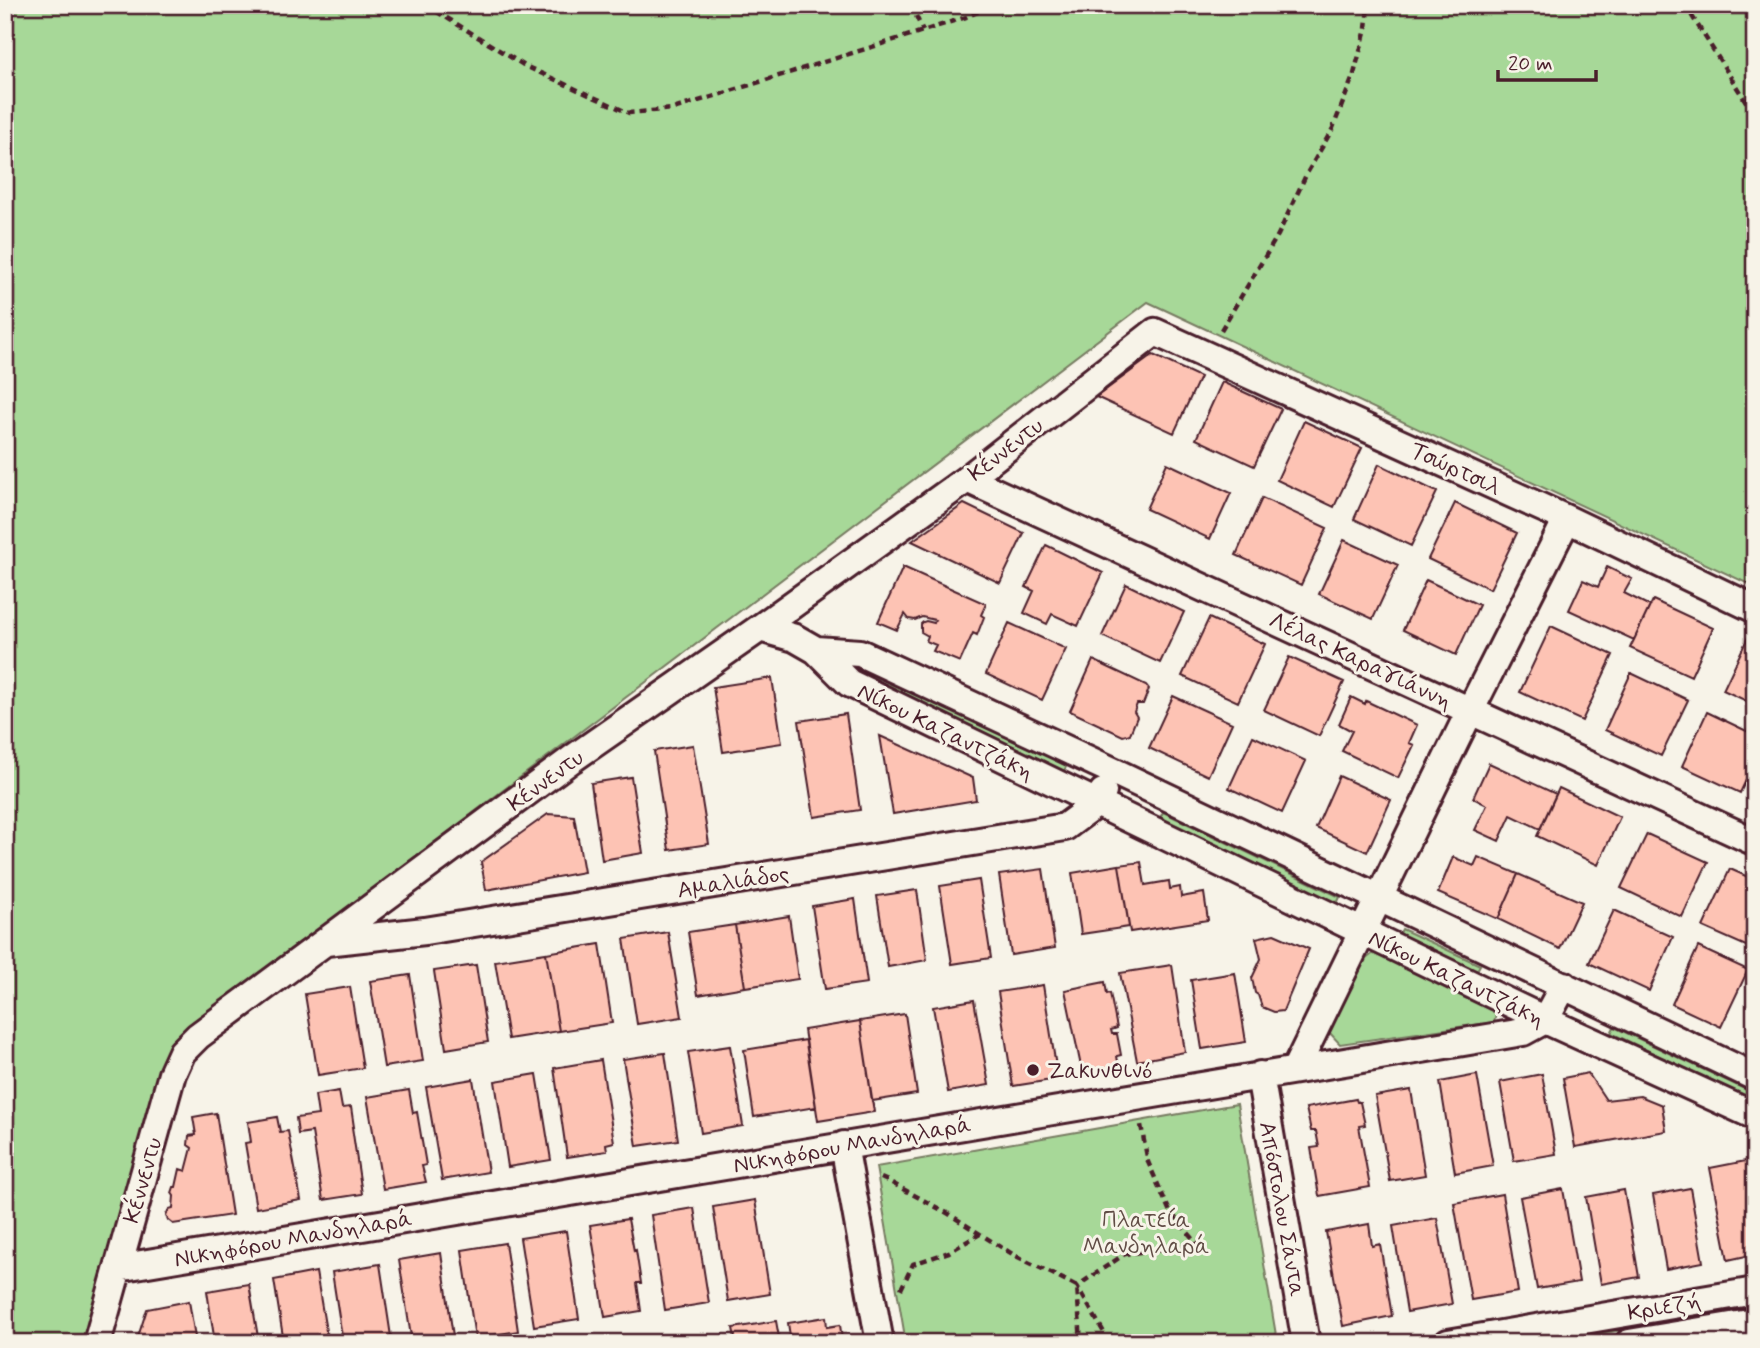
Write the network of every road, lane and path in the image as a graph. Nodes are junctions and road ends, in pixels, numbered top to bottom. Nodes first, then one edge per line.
1 (426, 5) edge
2 (911, 5) edge
3 (994, 5) edge
4 (1368, 5) edge
5 (1685, 5) edge
6 (923, 31) junction
7 (1755, 116) edge
8 (1155, 332) joint
9 (1206, 354) junction
10 (967, 479) junction
11 (1567, 519) junction
12 (1755, 609) edge
13 (760, 628) junction
14 (816, 650) junction
15 (1470, 711) junction
16 (1115, 772) junction
17 (1096, 804) junction
18 (1755, 842) edge
19 (1379, 898) junction
20 (1362, 933) junction
21 (326, 942) junction
22 (1564, 985) junction
23 (1545, 1020) junction
24 (1295, 1070) junction
25 (1261, 1075) junction
26 (1755, 1077) edge
27 (1139, 1115) dead end
28 (1755, 1116) edge
29 (844, 1145) junction
30 (874, 1175) dead end
31 (980, 1234) junction
32 (118, 1268) junction
33 (1077, 1286) junction
34 (1755, 1291) edge
35 (898, 1296) dead end
36 (1755, 1322) edge
37 (97, 1343) edge
38 (880, 1343) edge
39 (1082, 1343) edge
40 (1107, 1343) edge
41 (1306, 1343) edge
42 (1448, 1343) edge
43 (1629, 1343) edge

1 - 6 path
2 - 6 path
3 - 6 path
4 - 9 path
5 - 7 path
8 - 9 street, Τσώρτσιλ
8 - 10 street, Κέννεντυ
9 - 11 street, Τσώρτσιλ
10 - 13 street, Κέννεντυ
10 - 15 street, Λέλας Καραγιάννη
11 - 12 street, Τσώρτσιλ
11 - 15 street
13 - 14 street
13 - 21 street, Κέννεντυ
14 - 16 street, Νίκου Καζαντζάκη
14 - 17 street, Νίκου Καζαντζάκη
15 - 18 street, Λέλας Καραγιάννη
15 - 19 street
16 - 17 street, Αμαλιάδος
16 - 19 street, Νίκου Καζαντζάκη
17 - 20 street, Νίκου Καζαντζάκη
17 - 21 street, Αμαλιάδος
19 - 20 street
19 - 22 street, Νίκου Καζαντζάκη
20 - 23 street, Νίκου Καζαντζάκη
20 - 24 street
21 - 32 street, Κέννεντυ
22 - 23 street
22 - 26 street, Νίκου Καζαντζάκη
23 - 24 street, Νικηφόρου Μανδηλαρά
23 - 28 street, Νίκου Καζαντζάκη
24 - 25 street, Νικηφόρου Μανδηλαρά
25 - 29 street, Νικηφόρου Μανδηλαρά
25 - 41 street, Απόστολου Σάντα
27 - 33 path
29 - 32 street, Νικηφόρου Μανδηλαρά
29 - 38 street
30 - 31 path
31 - 33 path
31 - 35 path
32 - 37 street, Κέννεντυ
33 - 39 path
33 - 40 path
34 - 42 street, Κριεζή
36 - 43 street, Κριεζή

